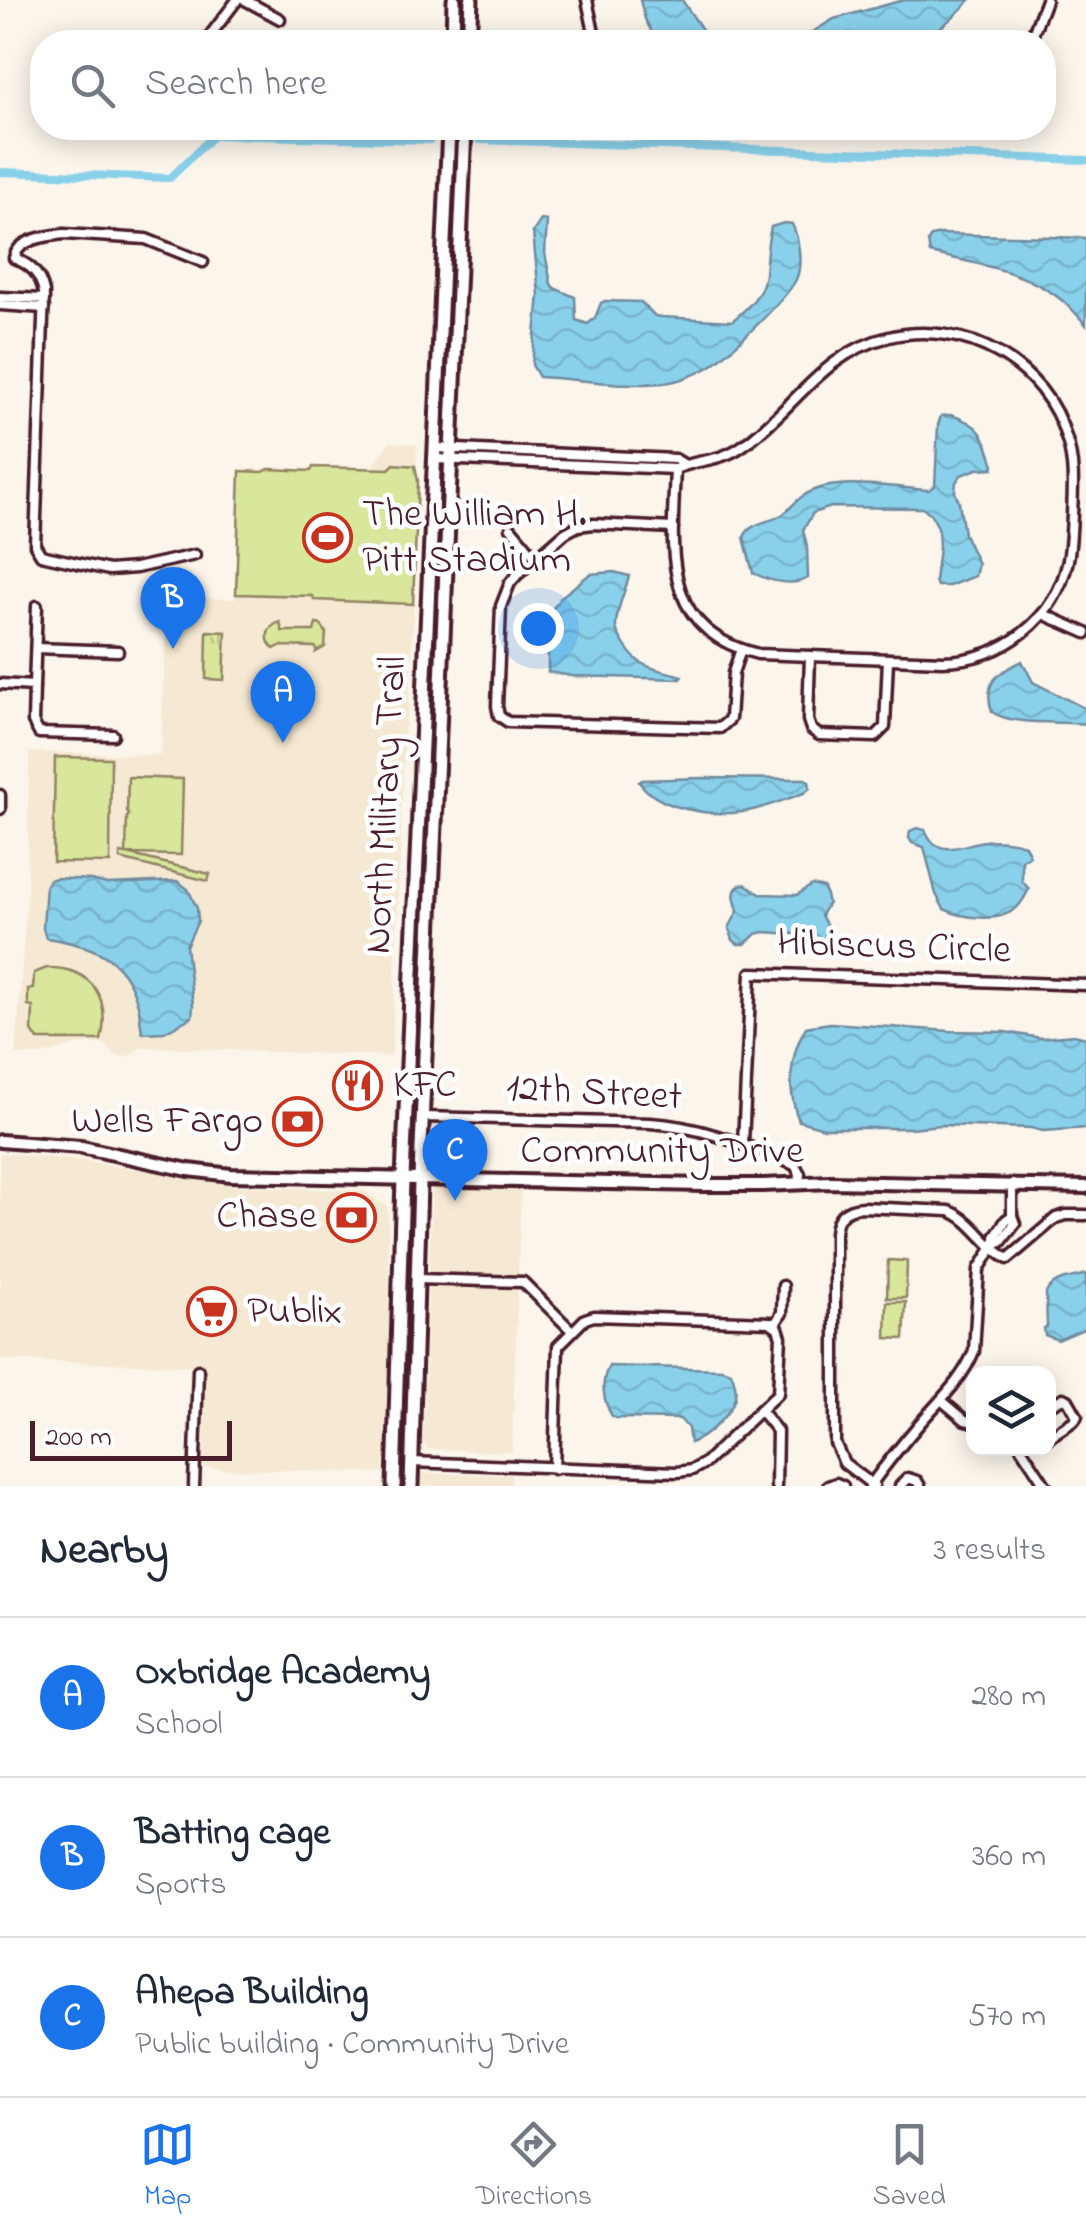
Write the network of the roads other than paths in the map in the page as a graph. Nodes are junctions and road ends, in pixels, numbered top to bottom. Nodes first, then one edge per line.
1 (237, 0) edge
2 (245, 0) edge
3 (454, 0) edge
4 (470, 0) edge
5 (587, 0) edge
6 (1046, 0) edge
7 (280, 19) dead end
8 (214, 30) edge
9 (453, 30) edge
10 (469, 30) edge
11 (593, 30) edge
12 (1035, 30) edge
13 (449, 140) edge
14 (465, 140) edge
15 (203, 262) dead end
16 (0, 304) edge
17 (44, 306) junction
18 (436, 454) junction
19 (452, 455) junction
20 (685, 464) junction
21 (675, 470) junction
22 (511, 528) dead end
23 (673, 528) junction
24 (195, 555) dead end
25 (536, 558) junction
26 (37, 606) dead end
27 (1043, 614) junction
28 (1086, 633) edge
29 (36, 648) junction
30 (740, 649) junction
31 (118, 650) dead end
32 (810, 656) junction
33 (888, 659) junction
34 (0, 684) edge
35 (34, 686) junction
36 (112, 736) dead end
37 (0, 795) edge
38 (0, 809) edge
39 (418, 818) junction
40 (436, 818) junction
41 (1086, 985) edge
42 (423, 1117) junction
43 (0, 1141) edge
44 (743, 1144) junction
45 (403, 1178) junction
46 (420, 1179) junction
47 (799, 1183) junction
48 (1012, 1184) junction
49 (1086, 1187) edge
50 (1086, 1215) edge
51 (993, 1246) junction
52 (417, 1279) junction
53 (782, 1286) dead end
54 (775, 1324) junction
55 (572, 1331) junction
56 (198, 1370) dead end
57 (941, 1400) junction
58 (1056, 1402) edge
59 (760, 1410) junction
60 (966, 1420) edge
61 (1056, 1433) edge
62 (395, 1442) junction
63 (1029, 1456) edge
64 (411, 1462) junction
65 (394, 1464) junction
66 (554, 1469) junction
67 (411, 1484) edge
68 (872, 1485) edge
69 (194, 1486) edge
70 (394, 1486) edge
71 (776, 1486) edge
72 (828, 1486) edge
73 (843, 1486) edge
74 (900, 1486) edge
75 (920, 1486) edge
76 (1046, 1486) edge

1 - 8 street
2 - 7 street
3 - 9 main road
4 - 10 main road
5 - 11 street
6 - 12 street
13 - 18 main road, North Military Trail
14 - 19 main road, North Military Trail
15 - 17 street
16 - 17 street
17 - 24 street
18 - 19 street
18 - 39 main road, North Military Trail
19 - 20 street
19 - 21 street
19 - 40 main road, North Military Trail
20 - 21 street
20 - 27 street
21 - 23 street
22 - 25 street
23 - 25 street
23 - 30 street
25 - 30 street
26 - 29 street
27 - 28 street
27 - 33 street
29 - 31 street
29 - 35 street
30 - 32 street
32 - 33 street
32 - 33 street
34 - 35 street
35 - 36 street
37 - 38 street
39 - 40 main road
39 - 45 main road, North Military Trail
40 - 42 main road, North Military Trail
41 - 44 street, Hibiscus Circle
42 - 44 street, 12th Street
42 - 46 main road, North Military Trail
43 - 45 street, Community Drive
44 - 47 street, 12th Street
45 - 46 street, Community Drive
45 - 62 main road, North Military Trail
46 - 47 street, Community Drive
46 - 52 main road, North Military Trail
47 - 48 street, Community Drive
48 - 49 street, Community Drive
48 - 51 street
50 - 51 street
51 - 57 street
51 - 68 street
52 - 55 street
52 - 64 main road, North Military Trail
53 - 54 street
54 - 55 street
54 - 59 street
55 - 66 street
56 - 69 street
57 - 60 street
57 - 68 street
58 - 61 street
59 - 66 street
59 - 71 street
62 - 64 main road
62 - 65 main road, North Military Trail
63 - 76 street
64 - 66 street
64 - 67 main road, North Military Trail
65 - 67 main road
65 - 70 main road, North Military Trail
72 - 73 street
74 - 75 street

